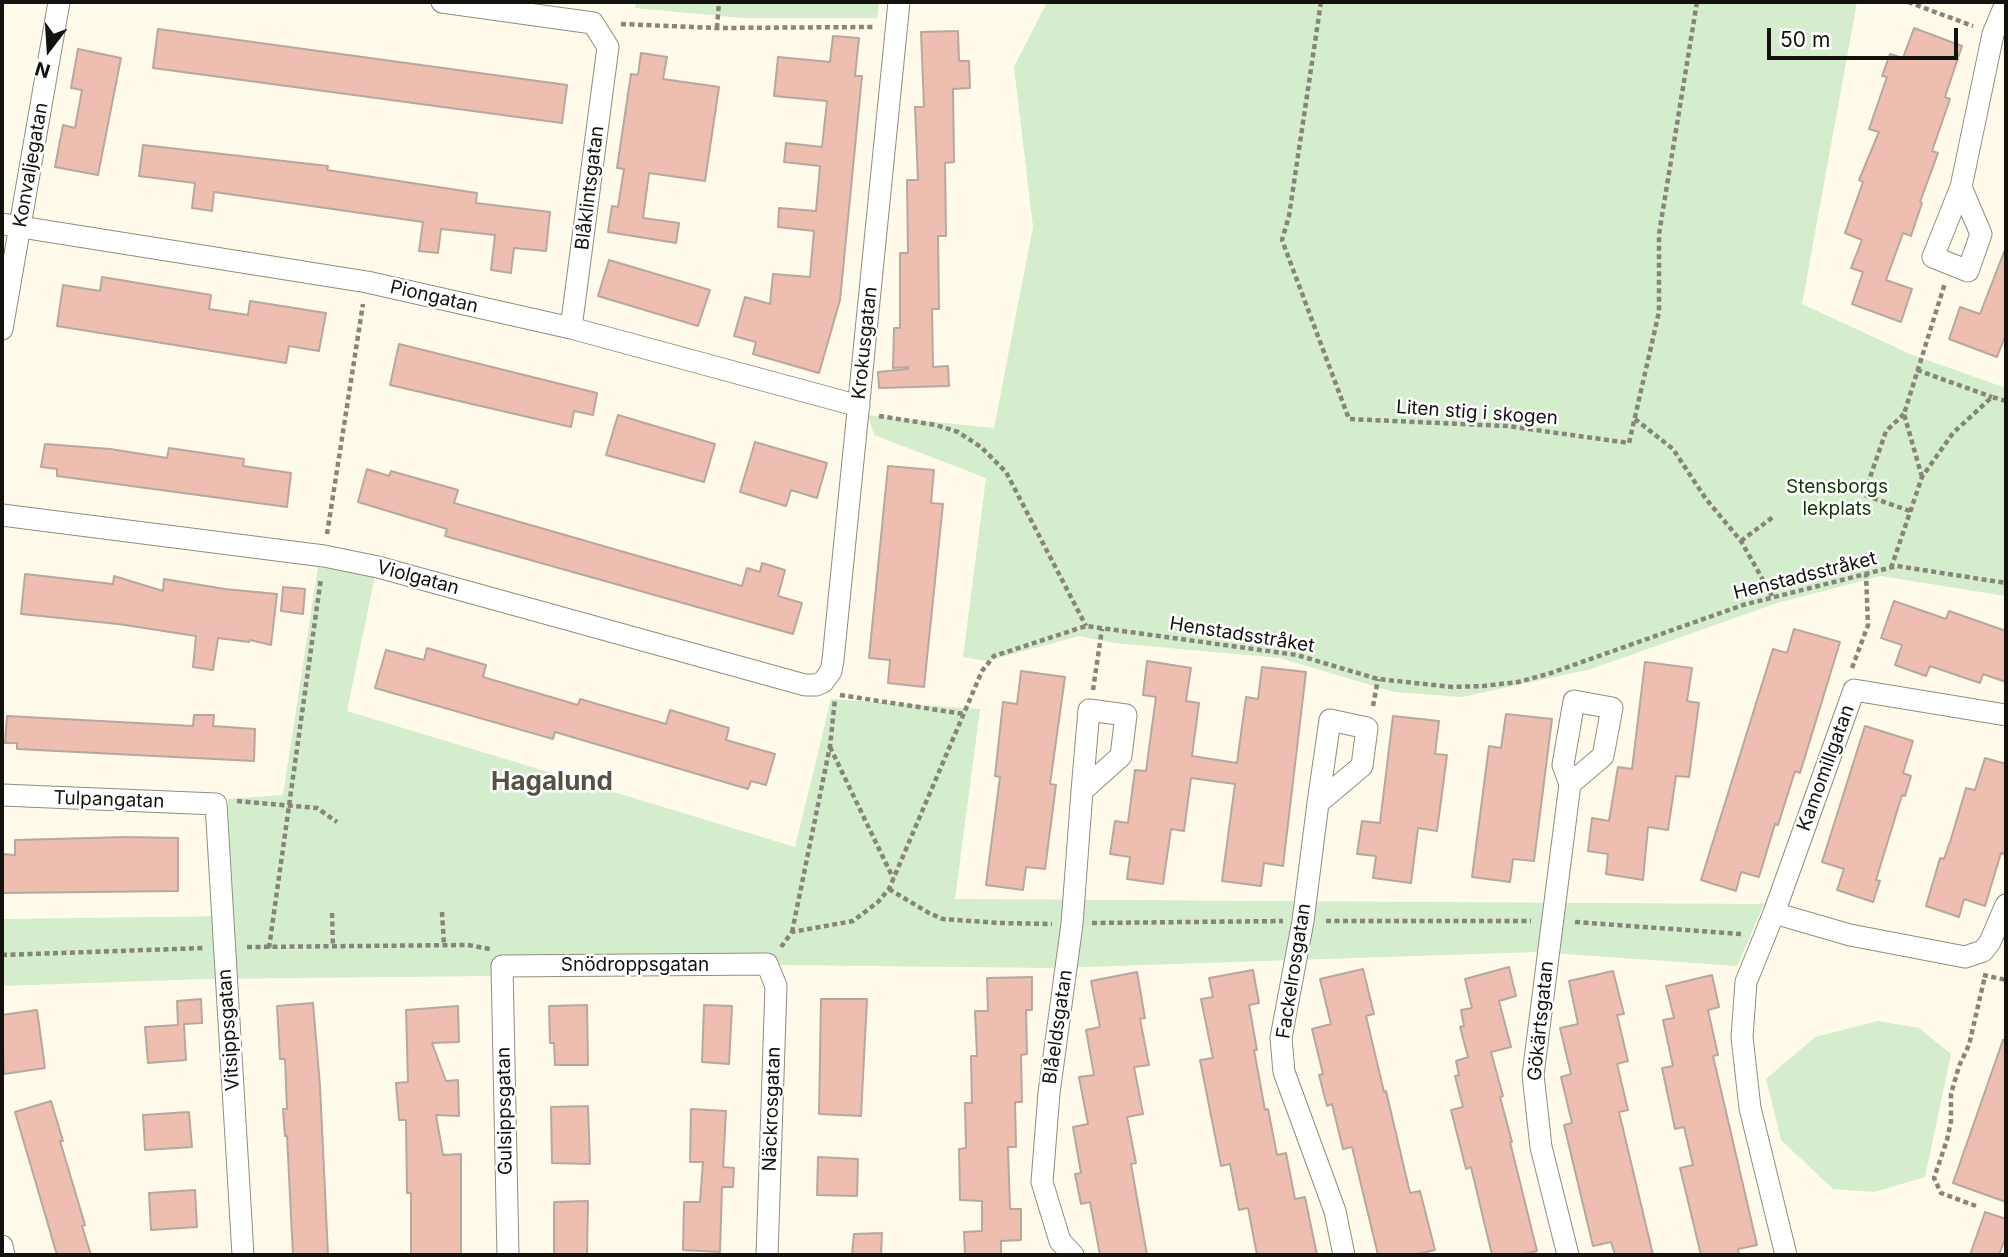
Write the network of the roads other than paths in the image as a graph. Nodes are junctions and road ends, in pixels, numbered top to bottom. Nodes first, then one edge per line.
1 (59, 2) edge
2 (442, 2) edge
3 (899, 2) edge
4 (2006, 3) edge
5 (1961, 187) junction
6 (11, 226) edge
7 (2, 328) edge
8 (571, 328) junction
9 (859, 406) junction
10 (2, 515) edge
11 (823, 682) joint
12 (2006, 715) edge
13 (1570, 784) dead end
14 (1082, 791) junction
15 (2, 795) edge
16 (1318, 803) dead end
17 (216, 804) joint
18 (2006, 905) edge
19 (1774, 913) junction
20 (767, 964) joint
21 (502, 966) joint
22 (2, 1247) edge
23 (5, 1255) edge
24 (243, 1255) edge
25 (508, 1255) edge
26 (767, 1255) edge
27 (1073, 1255) edge
28 (1344, 1255) edge
29 (1568, 1255) edge
30 (1786, 1255) edge

1 - 6 street, Konvaljegatan
2 - 8 street, Blåklintsgatan
3 - 9 street, Krokusgatan
4 - 5 street
5 - 5 street
6 - 7 street, Konvaljegatan
6 - 8 street, Piongatan
8 - 9 street, Piongatan
9 - 11 street, Krokusgatan
10 - 11 street, Violgatan
12 - 19 street, Kamomillgatan
13 - 29 street, Gökärtsgatan
14 - 14 street, Blåeldsgatan
14 - 27 street, Blåeldsgatan
15 - 17 street, Tulpangatan
16 - 28 street, Fackelrosgatan
17 - 24 street, Vitsippsgatan
18 - 19 street
19 - 30 street, Kamomillgatan
20 - 21 street, Snödroppsgatan
20 - 26 street, Näckrosgatan
21 - 25 street, Gulsippsgatan
22 - 23 street

